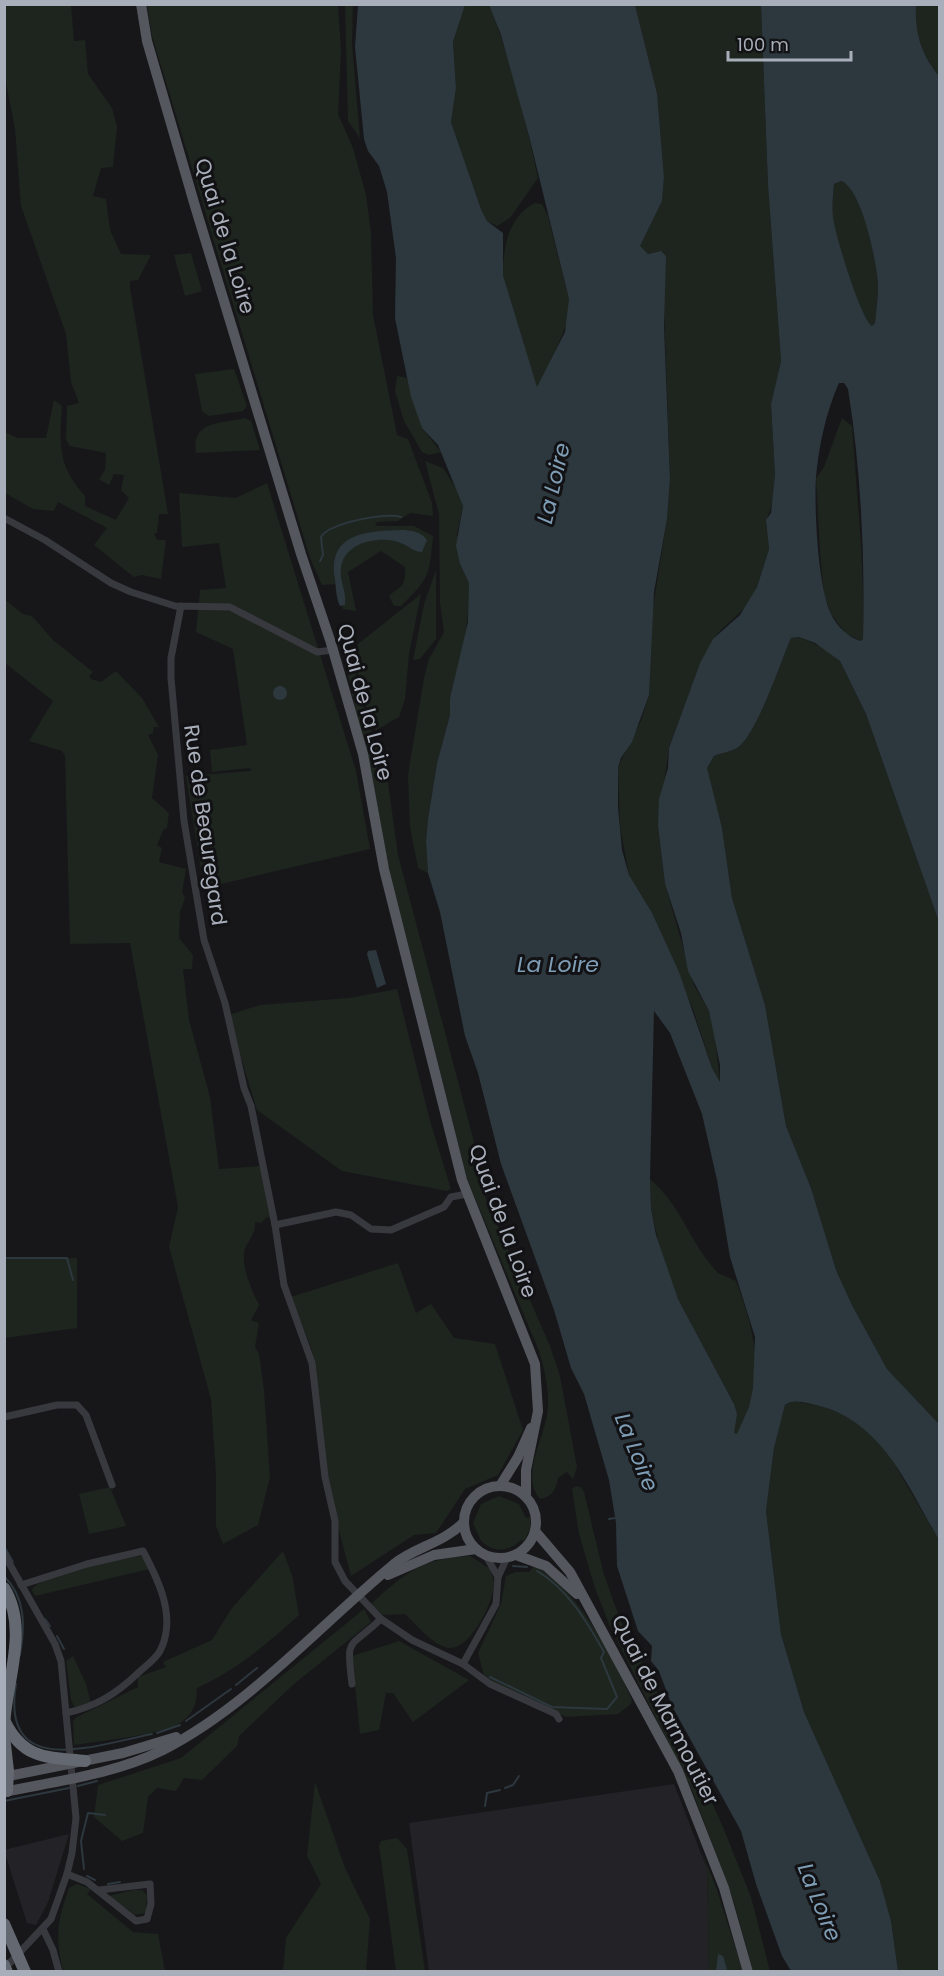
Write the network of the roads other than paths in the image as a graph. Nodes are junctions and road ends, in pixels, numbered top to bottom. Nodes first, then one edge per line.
1 (141, 4) edge
2 (4, 518) edge
3 (181, 606) junction
4 (333, 650) junction
5 (467, 1194) junction
6 (275, 1223) junction
7 (538, 1411) junction
8 (4, 1417) edge
9 (112, 1485) dead end
10 (500, 1486) junction
11 (526, 1497) junction
12 (464, 1522) junction
13 (535, 1531) junction
14 (481, 1552) junction
15 (4, 1554) edge
16 (512, 1556) junction
17 (498, 1577) junction
18 (374, 1582) junction
19 (21, 1585) junction
20 (4, 1588) edge
21 (4, 1601) edge
22 (588, 1605) junction
23 (381, 1619) junction
24 (463, 1664) junction
25 (4, 1675) edge
26 (352, 1683) dead end
27 (66, 1713) junction
28 (559, 1719) dead end
29 (4, 1722) edge
30 (4, 1728) edge
31 (193, 1731) junction
32 (4, 1736) edge
33 (85, 1761) junction
34 (6, 1785) edge
35 (67, 1874) junction
36 (99, 1890) junction
37 (4, 1924) edge
38 (43, 1929) junction
39 (5, 1968) edge
40 (25, 1971) edge
41 (59, 1971) edge
42 (748, 1971) edge

1 - 4 main road, Quai de la Loire
2 - 3 street
3 - 4 street
3 - 6 street, Rue de Beauregard
4 - 5 main road, Quai de la Loire
5 - 6 street
5 - 7 main road, Quai de la Loire
6 - 23 street, Rue de Beauregard
7 - 10 main road
7 - 11 main road
8 - 9 street
10 - 11 main road
10 - 12 main road
11 - 13 main road
12 - 14 main road
12 - 18 main road
13 - 16 main road
13 - 22 main road, Quai de Marmoutier
14 - 16 main road
14 - 17 street
14 - 18 main road
15 - 19 street
16 - 17 street
16 - 22 main road, Quai de Marmoutier
17 - 24 street
18 - 31 main road
19 - 27 street
19 - 27 street
20 - 29 highway
21 - 25 highway
22 - 42 main road, Quai de Marmoutier
23 - 24 street, Rue de Beauregard
23 - 26 street
24 - 28 street, Rue de Beauregard
27 - 35 street
29 - 30 highway
29 - 33 highway
31 - 33 main road
31 - 34 main road
32 - 34 highway
33 - 34 main road
35 - 36 street
35 - 38 street
36 - 36 street
37 - 40 highway
38 - 39 street
38 - 41 street

